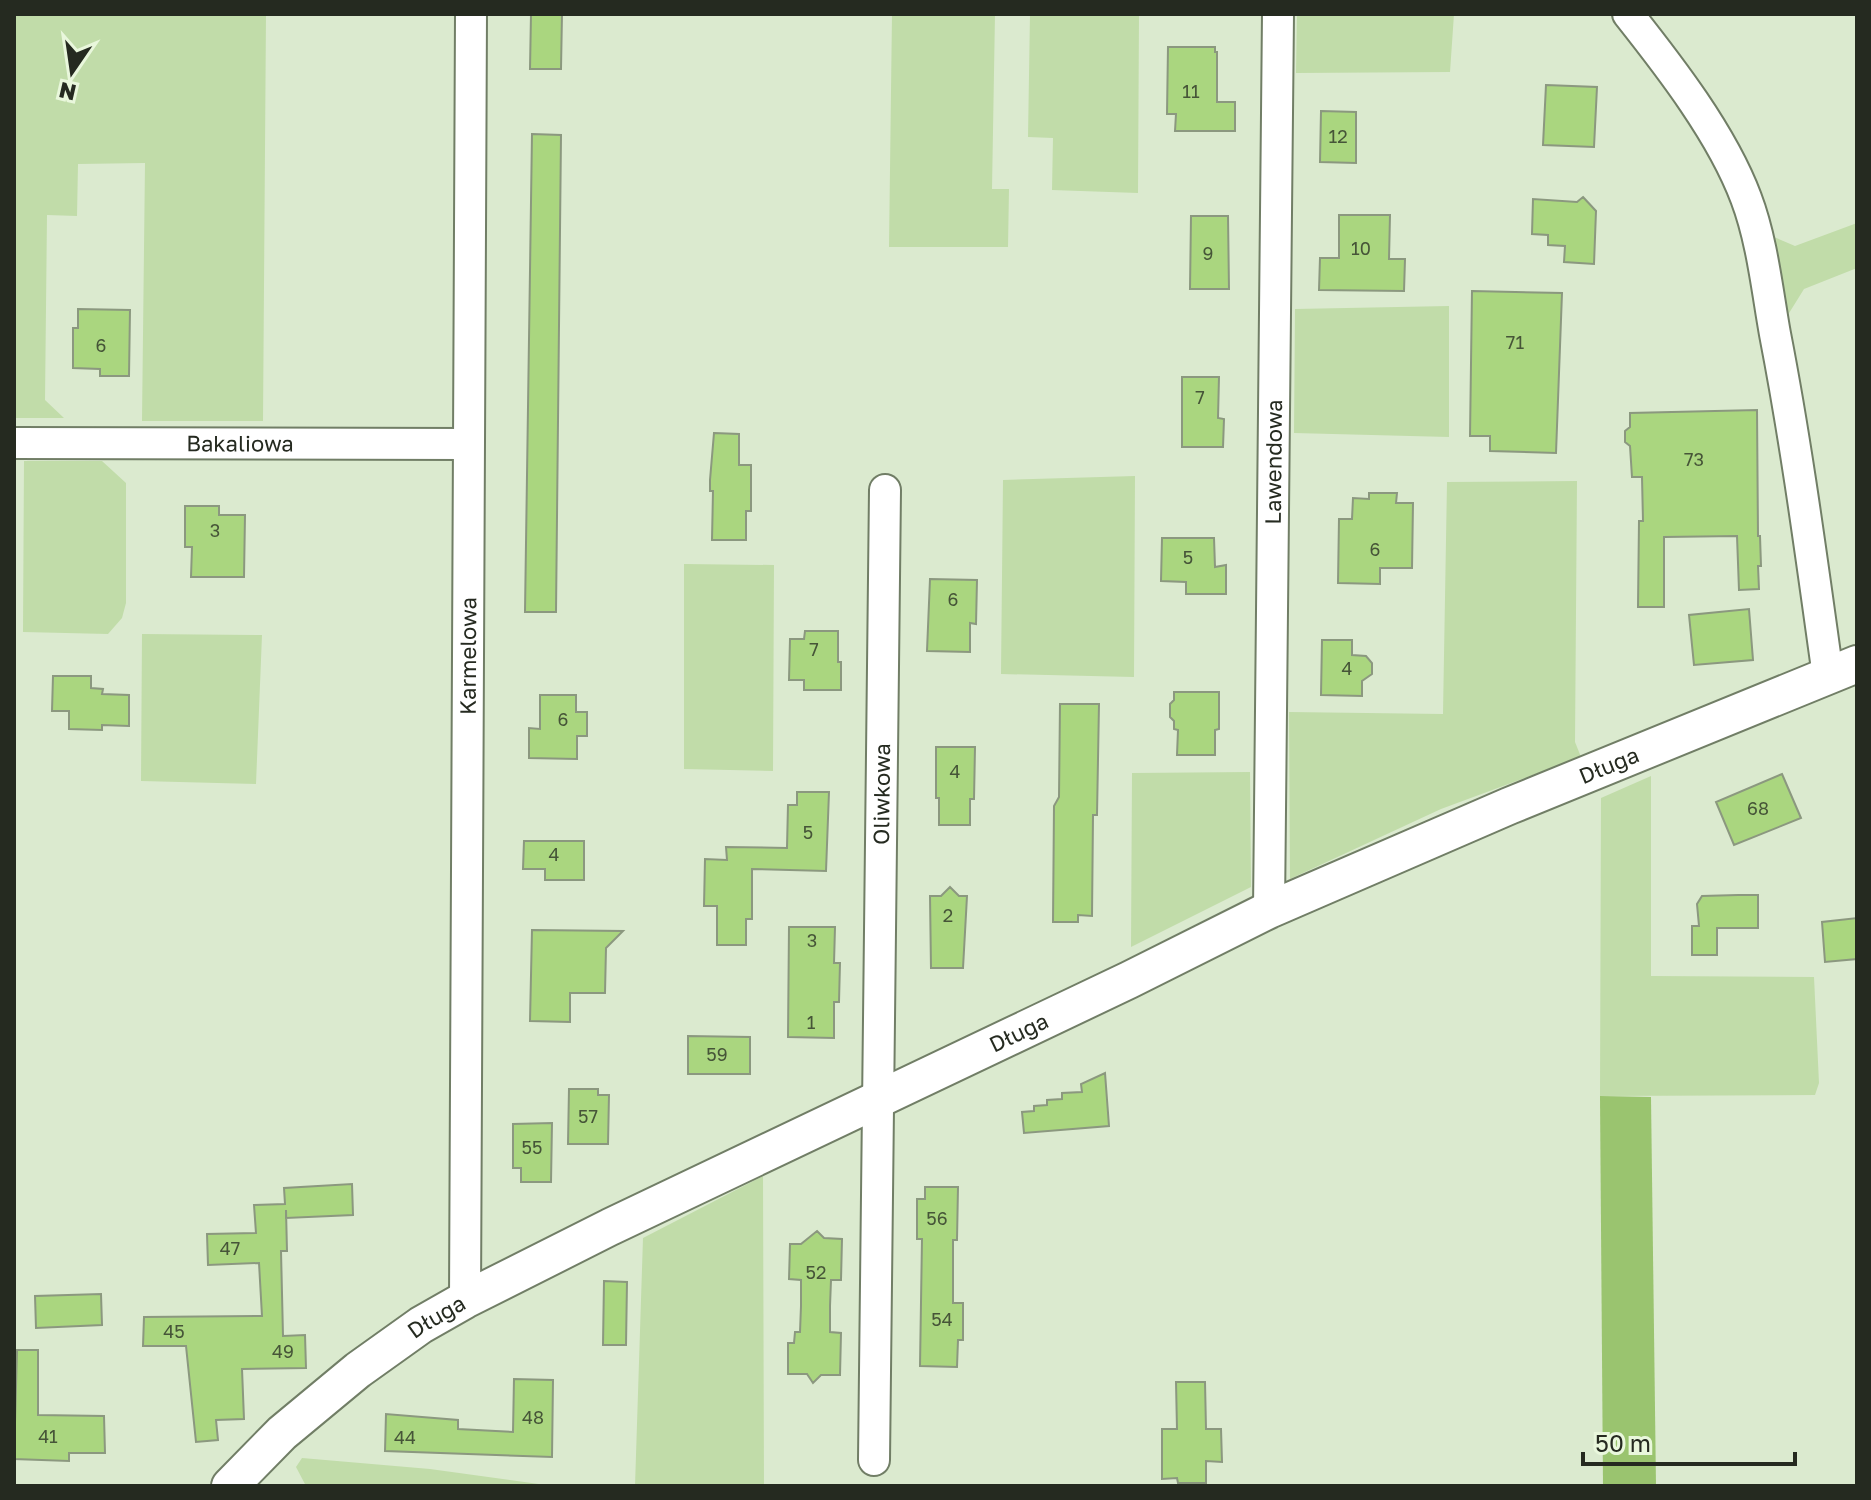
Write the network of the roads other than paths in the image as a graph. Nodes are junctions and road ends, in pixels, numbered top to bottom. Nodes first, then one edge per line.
1 (471, 14) edge
2 (1278, 14) edge
3 (1628, 14) edge
4 (14, 443) edge
5 (468, 444) junction
6 (885, 490) dead end
7 (1843, 670) edge
8 (1269, 910) junction
9 (880, 1099) junction
10 (465, 1300) junction
11 (874, 1460) dead end
12 (230, 1486) edge

1 - 5 street, Karmelowa
2 - 8 street, Lawendowa
3 - 7 street
4 - 5 street, Bakaliowa
5 - 10 street, Karmelowa
6 - 9 street, Oliwkowa
7 - 8 street, Długa
8 - 9 street, Długa
9 - 10 street, Długa
9 - 11 street, Oliwkowa
10 - 12 street, Długa

